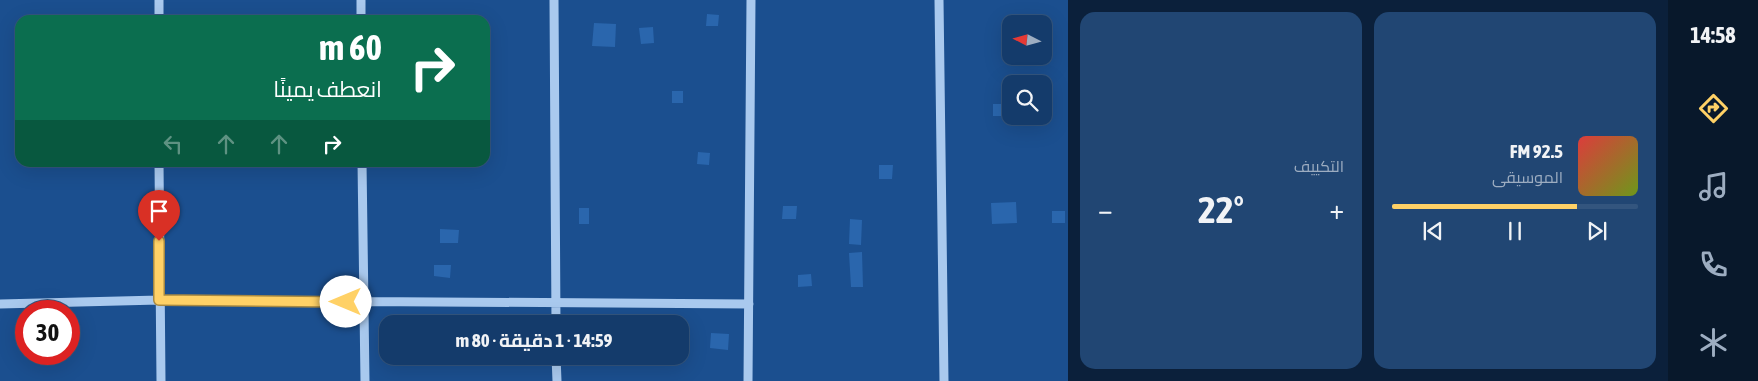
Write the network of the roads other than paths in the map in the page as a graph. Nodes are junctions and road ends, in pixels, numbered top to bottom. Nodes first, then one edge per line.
1 (159, 0) edge
2 (361, 0) edge
3 (554, 0) edge
4 (751, 0) edge
5 (939, 0) edge
6 (159, 15) edge
7 (361, 15) edge
8 (159, 167) edge
9 (362, 167) edge
10 (159, 300) junction
11 (364, 302) junction
12 (556, 303) junction
13 (0, 304) edge
14 (748, 304) junction
15 (556, 315) edge
16 (556, 365) edge
17 (161, 381) edge
18 (365, 381) edge
19 (556, 381) edge
20 (748, 381) edge
21 (944, 381) edge

1 - 6 street
2 - 7 street
3 - 12 street
4 - 14 street
5 - 21 street
8 - 10 street
9 - 11 street
10 - 11 street
10 - 13 street
10 - 17 street
11 - 12 street
11 - 18 street
12 - 14 street
12 - 15 street
14 - 20 street
16 - 19 street

